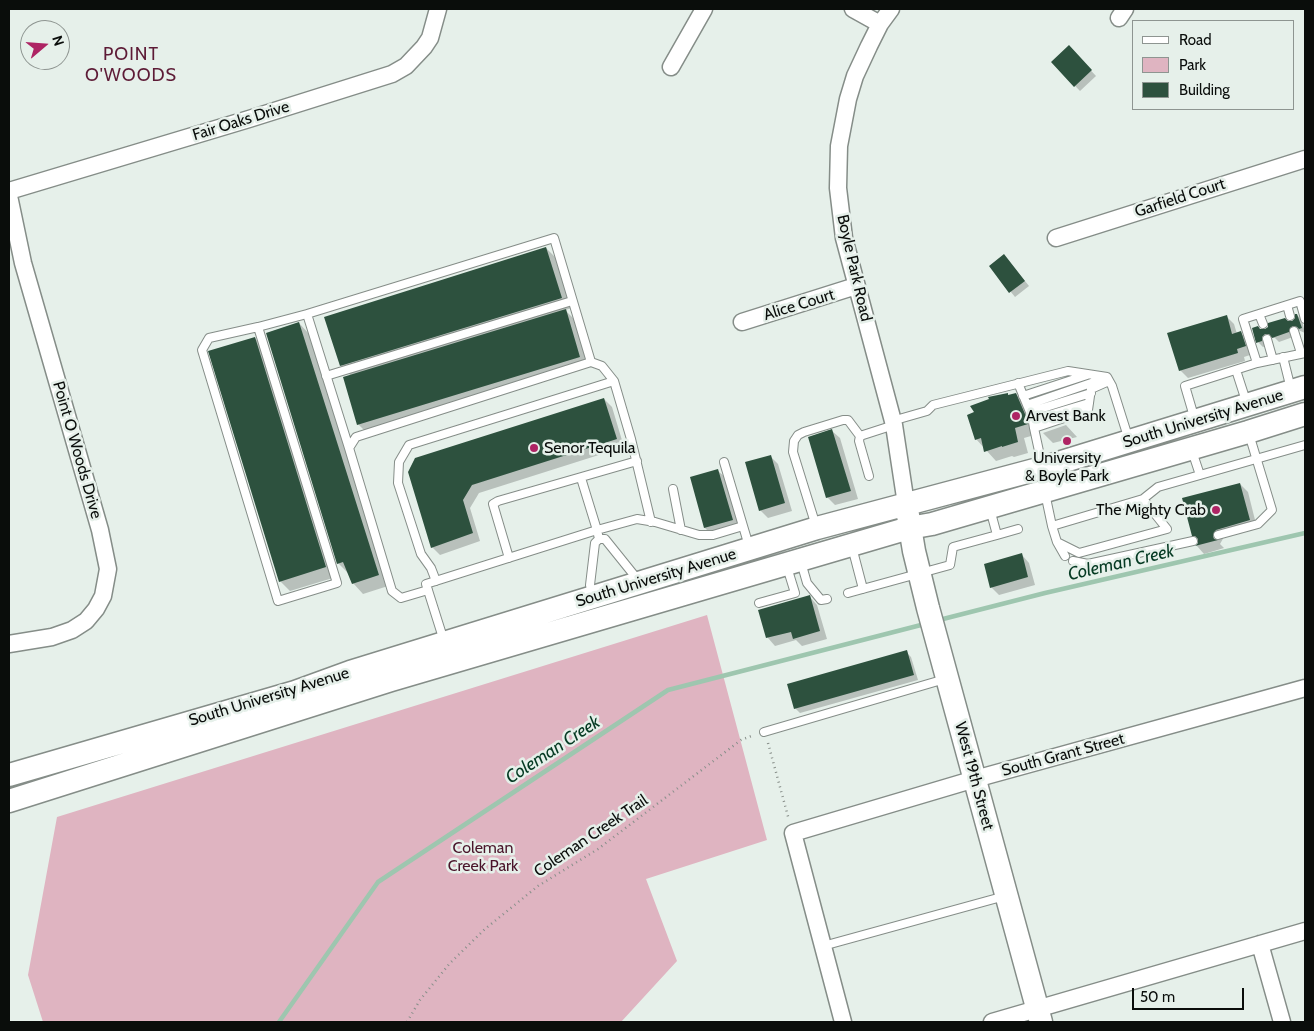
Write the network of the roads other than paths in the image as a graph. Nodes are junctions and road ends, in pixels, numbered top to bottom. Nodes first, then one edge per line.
1 (438, 9) edge
2 (704, 9) edge
3 (852, 9) edge
4 (891, 9) edge
5 (880, 24) junction
6 (671, 67) dead end
7 (1305, 159) edge
8 (9, 191) edge
9 (9, 196) edge
10 (1056, 238) dead end
11 (856, 286) junction
12 (572, 301) junction
13 (1287, 305) junction
14 (307, 314) junction
15 (1260, 314) junction
16 (1290, 316) dead end
17 (1305, 319) edge
18 (742, 322) dead end
19 (1263, 324) dead end
20 (258, 327) junction
21 (1294, 331) dead end
22 (1267, 339) dead end
23 (1303, 353) edge
24 (1283, 358) junction
25 (1273, 360) junction
26 (591, 362) junction
27 (1257, 363) junction
28 (1236, 370) junction
29 (1092, 374) junction
30 (326, 376) junction
31 (1108, 379) junction
32 (614, 381) junction
33 (1018, 383) junction
34 (1299, 389) edge
35 (1091, 393) junction
36 (1023, 396) junction
37 (1027, 405) junction
38 (1247, 406) junction
39 (1305, 414) edge
40 (1196, 422) junction
41 (893, 423) junction
42 (1248, 432) junction
43 (860, 436) junction
44 (1129, 442) junction
45 (1305, 445) edge
46 (349, 448) junction
47 (1192, 449) junction
48 (1257, 459) junction
49 (637, 461) junction
50 (724, 462) dead end
51 (1042, 468) junction
52 (1200, 475) junction
53 (869, 476) dead end
54 (580, 478) junction
55 (673, 489) dead end
56 (1044, 492) junction
57 (1144, 499) junction
58 (906, 504) junction
59 (989, 507) junction
60 (651, 522) junction
61 (743, 526) junction
62 (1052, 526) junction
63 (816, 528) junction
64 (909, 528) junction
65 (1018, 529) dead end
66 (597, 530) junction
67 (681, 530) junction
68 (997, 534) junction
69 (1218, 535) dead end
70 (599, 539) junction
71 (1194, 541) dead end
72 (1057, 542) junction
73 (851, 545) junction
74 (750, 548) junction
75 (1065, 556) dead end
76 (509, 558) junction
77 (1073, 562) dead end
78 (793, 563) junction
79 (919, 573) junction
80 (436, 581) junction
81 (640, 583) junction
82 (863, 589) junction
83 (428, 590) junction
84 (848, 593) dead end
85 (593, 598) junction
86 (827, 599) dead end
87 (759, 603) dead end
88 (445, 643) junction
89 (9, 644) edge
90 (948, 678) junction
91 (1305, 688) edge
92 (764, 732) road end
93 (9, 775) edge
94 (976, 779) junction
95 (9, 802) edge
96 (1007, 896) junction
97 (1305, 931) edge
98 (1260, 944) junction
99 (823, 946) junction
100 (1040, 1016) edge
101 (843, 1022) edge
102 (992, 1022) edge
103 (1282, 1022) edge

1 - 8 street, Fair Oaks Drive
2 - 6 street
3 - 5 street
4 - 5 street, Boyle Park Road
5 - 11 street, Boyle Park Road
7 - 10 street, Garfield Court
9 - 89 street, Point O Woods Drive
11 - 18 street, Alice Court
11 - 41 street, Boyle Park Road
12 - 14 lane
12 - 26 lane
12 - 30 lane
13 - 15 lane
13 - 16 lane
13 - 17 lane
14 - 20 lane
14 - 30 lane
15 - 19 lane
15 - 27 lane
20 - 20 lane
21 - 23 lane
22 - 25 lane
23 - 24 lane
24 - 25 lane
24 - 34 lane
25 - 27 lane
26 - 32 lane
26 - 46 lane
27 - 28 lane
28 - 38 lane
28 - 40 lane
29 - 31 lane
29 - 33 lane
29 - 36 lane
30 - 46 lane
31 - 35 lane
31 - 37 lane
31 - 44 lane
32 - 49 lane
32 - 80 lane
33 - 36 lane
33 - 41 lane
34 - 38 main road, South University Avenue
35 - 37 lane
35 - 51 lane
36 - 37 lane
38 - 40 main road, South University Avenue
39 - 42 main road, South University Avenue
40 - 44 main road, South University Avenue
41 - 43 lane
41 - 58 street, Boyle Park Road
42 - 47 main road, South University Avenue
42 - 48 lane
43 - 53 lane
43 - 63 lane
44 - 51 main road, South University Avenue
45 - 48 lane
46 - 83 lane
47 - 52 lane
47 - 56 main road, South University Avenue
48 - 52 lane
48 - 69 lane
49 - 54 lane
49 - 60 lane
50 - 61 lane
51 - 58 main road, South University Avenue
52 - 57 lane
54 - 66 lane
54 - 76 lane
55 - 67 lane
56 - 59 main road, South University Avenue
56 - 62 lane
57 - 62 lane
57 - 72 lane
58 - 63 main road, South University Avenue
58 - 64 main road, West 19th Street
59 - 64 main road, South University Avenue
59 - 68 lane
60 - 66 lane
60 - 67 lane
61 - 67 lane
61 - 74 lane
62 - 72 lane
63 - 74 main road, South University Avenue
64 - 73 main road, South University Avenue
64 - 79 main road, West 19th Street
65 - 68 lane
66 - 70 lane
66 - 76 lane
68 - 79 lane
70 - 81 lane
70 - 85 lane
71 - 77 lane
72 - 75 lane
73 - 78 main road, South University Avenue
73 - 82 lane
74 - 81 main road, South University Avenue
76 - 80 lane
78 - 86 lane
78 - 87 lane
78 - 95 main road, South University Avenue
79 - 82 lane
79 - 90 main road, West 19th Street
80 - 83 lane
81 - 85 main road, South University Avenue
82 - 84 lane
83 - 88 lane
85 - 88 main road, South University Avenue
88 - 93 main road, South University Avenue
90 - 92 lane
90 - 94 main road, West 19th Street
91 - 94 street, South Grant Street
94 - 96 main road, West 19th Street
94 - 99 street, South Grant Street
96 - 99 lane
96 - 100 main road, West 19th Street
97 - 98 street
98 - 100 street
98 - 103 street
99 - 101 street
100 - 102 street

